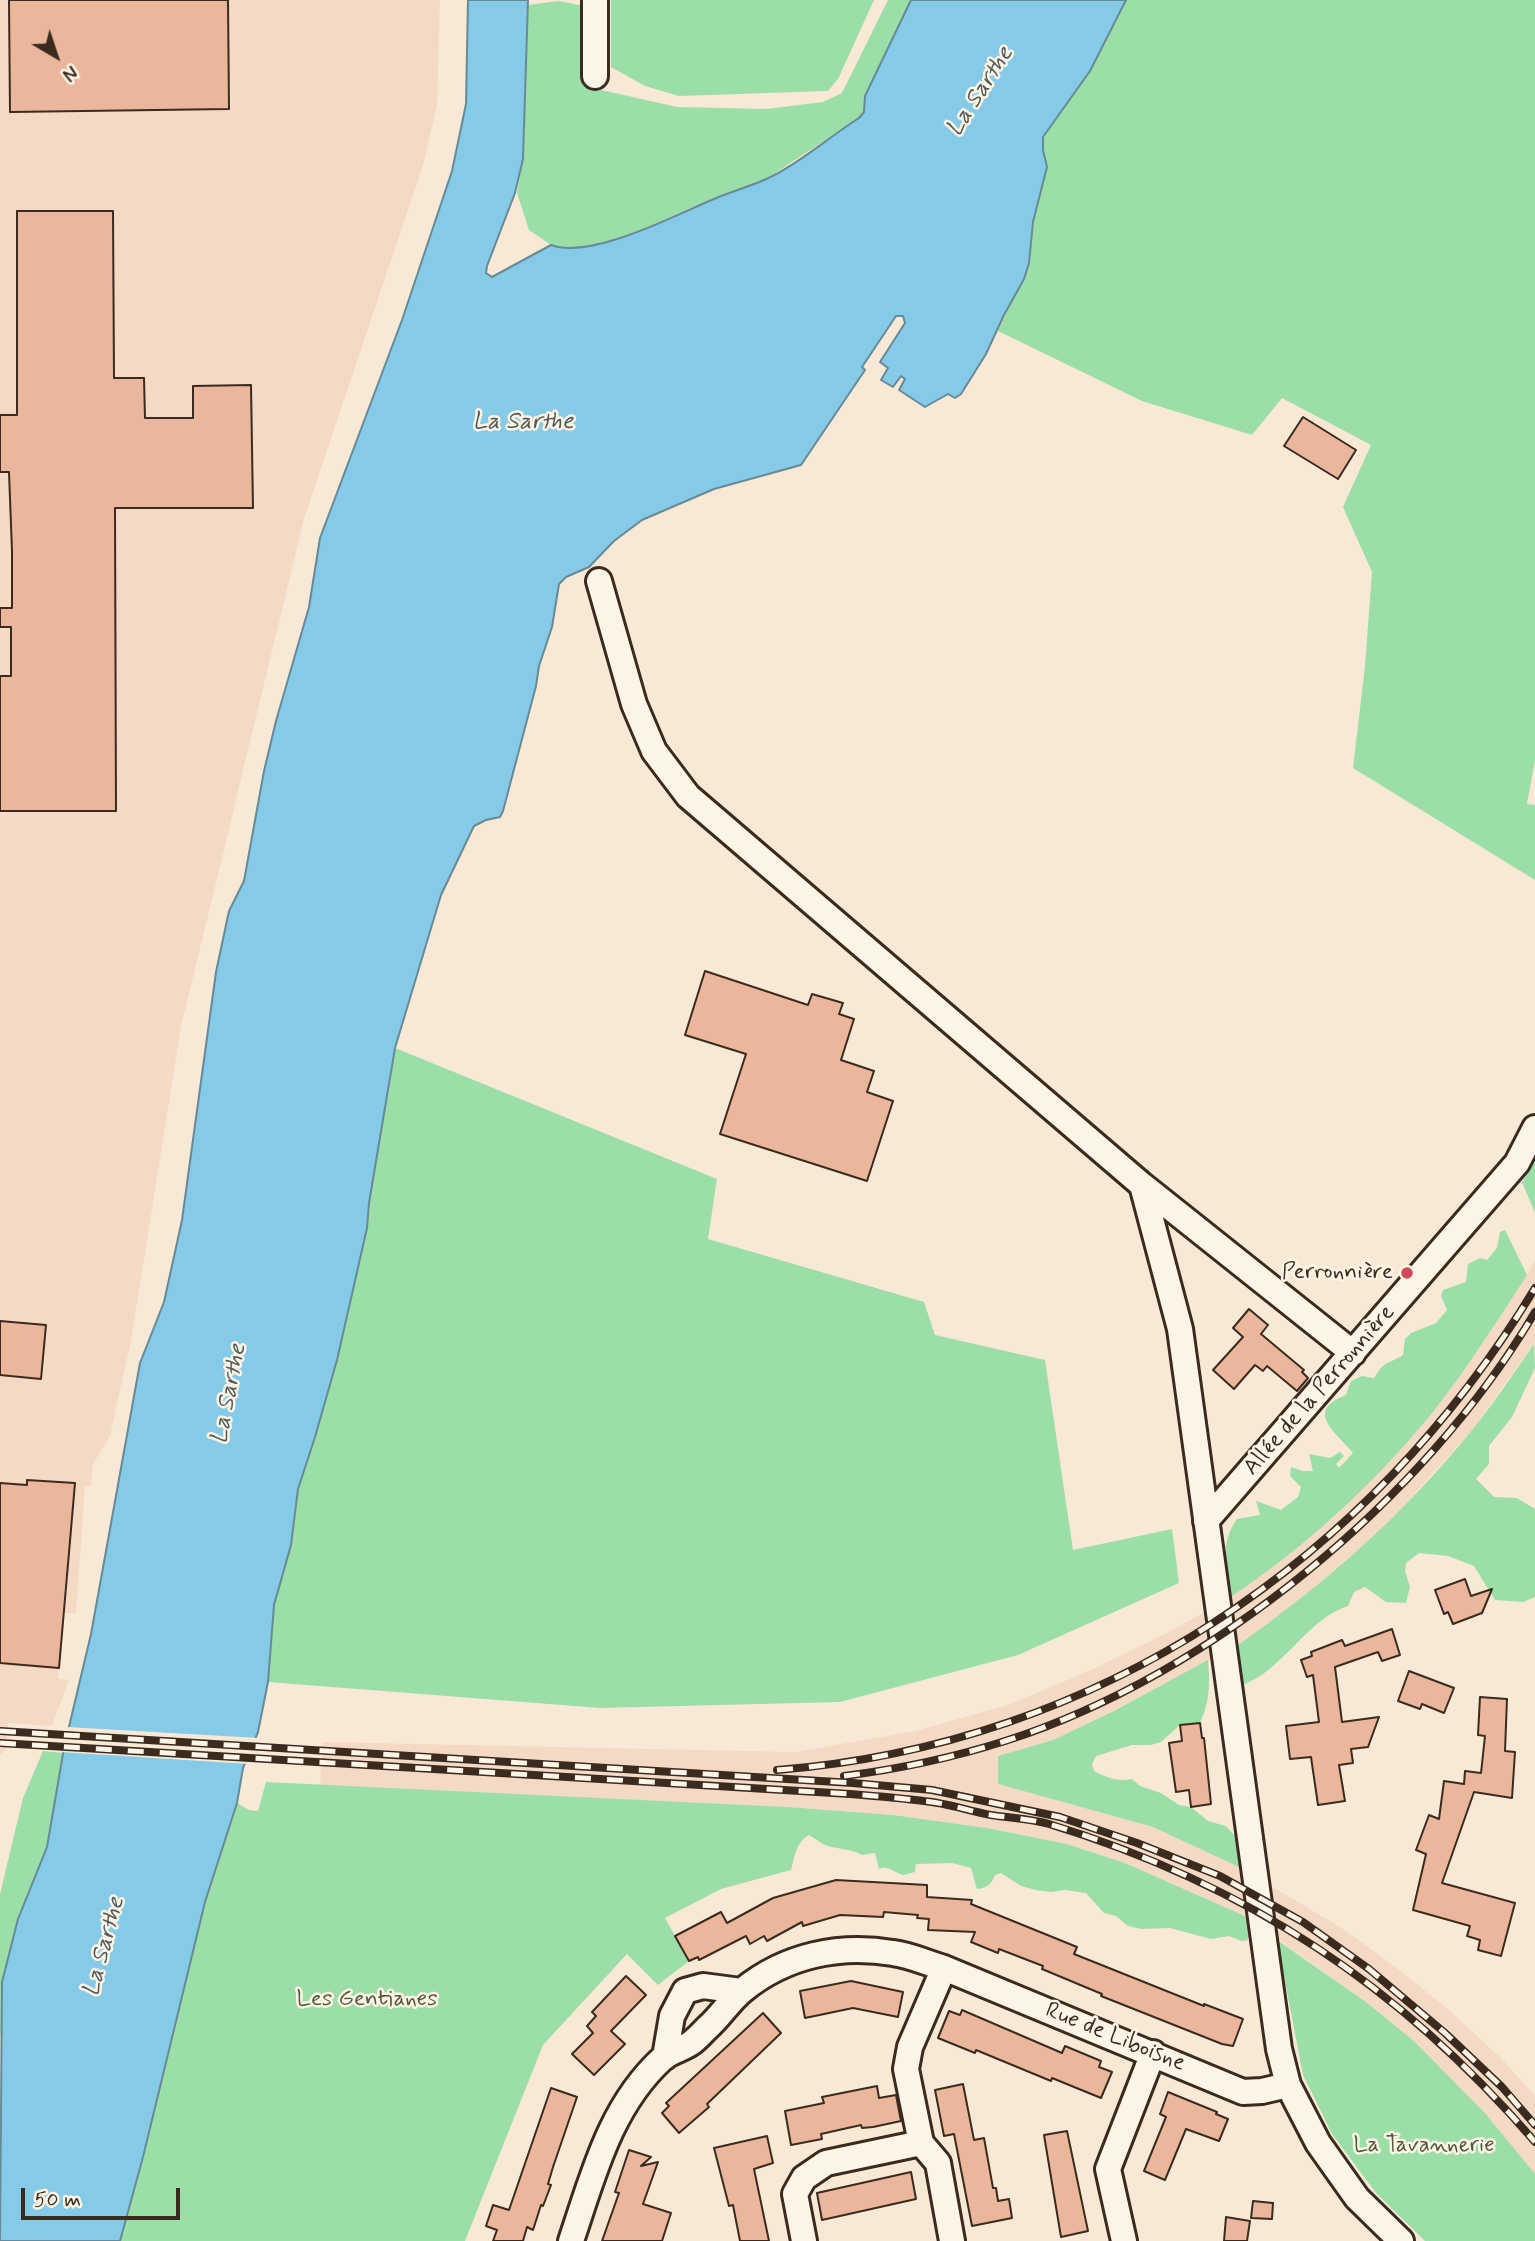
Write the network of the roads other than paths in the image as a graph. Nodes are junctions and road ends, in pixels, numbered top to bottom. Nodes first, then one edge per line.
1 (595, 0) edge
2 (594, 76) dead end
3 (599, 581) dead end
4 (1535, 1128) edge
5 (1142, 1185) junction
6 (1353, 1353) junction
7 (1206, 1521) junction
8 (944, 1968) junction
9 (741, 1991) junction
10 (1153, 2053) junction
11 (665, 2057) junction
12 (1288, 2085) junction
13 (921, 2143) junction
14 (571, 2241) edge
15 (804, 2241) edge
16 (952, 2241) edge
17 (1124, 2241) edge
18 (1401, 2241) edge

1 - 2 street
3 - 5 street
4 - 6 street, Allée de la Perronnière
5 - 6 street
5 - 7 street
6 - 7 street, Allée de la Perronnière
7 - 12 street
8 - 9 street, Rue de Liboisne
8 - 10 street, Rue de Liboisne
8 - 13 street
9 - 11 street, Rue de Liboisne
9 - 11 street
10 - 12 street, Rue de Liboisne
10 - 17 street
11 - 14 street, Rue de Liboisne
12 - 18 street
13 - 15 street
13 - 16 street

